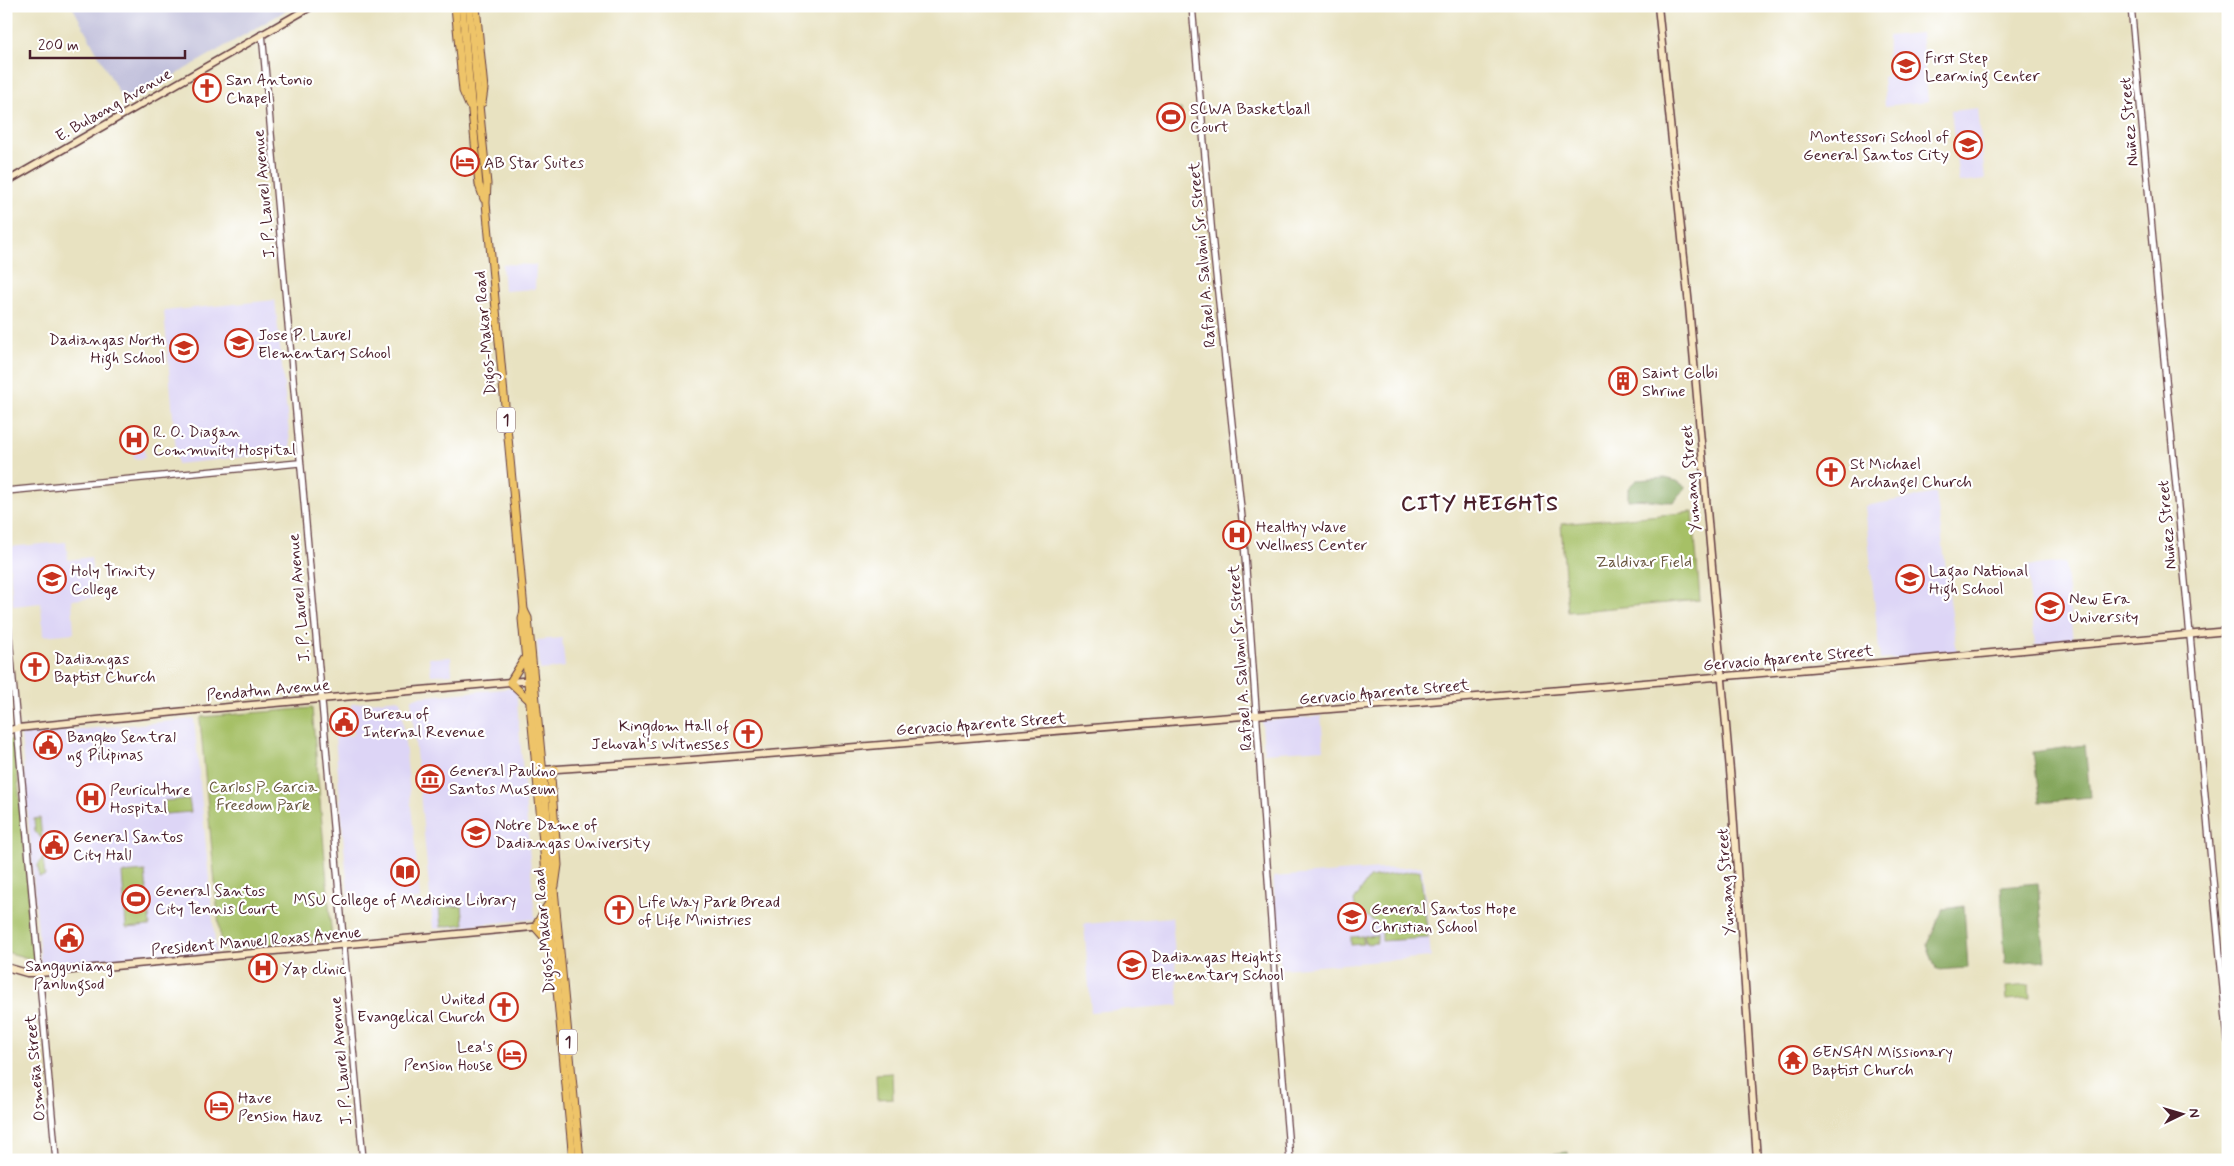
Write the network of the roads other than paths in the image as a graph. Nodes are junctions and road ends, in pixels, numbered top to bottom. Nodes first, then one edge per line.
1 (312, 6) edge
2 (455, 6) edge
3 (462, 6) edge
4 (469, 6) edge
5 (476, 6) edge
6 (1192, 6) edge
7 (1658, 6) edge
8 (2131, 6) edge
9 (262, 33) junction
10 (476, 114) junction
11 (6, 182) edge
12 (299, 463) junction
13 (6, 491) edge
14 (6, 603) edge
15 (524, 610) junction
16 (2228, 631) edge
17 (2190, 634) junction
18 (525, 658) junction
19 (1721, 676) junction
20 (530, 680) junction
21 (510, 682) junction
22 (321, 698) junction
23 (529, 701) junction
24 (1258, 715) junction
25 (18, 728) junction
26 (6, 731) edge
27 (555, 769) junction
28 (542, 770) junction
29 (554, 896) junction
30 (548, 903) junction
31 (553, 926) junction
32 (535, 927) junction
33 (343, 945) junction
34 (552, 947) junction
35 (6, 967) edge
36 (40, 973) junction
37 (2228, 1041) edge
38 (56, 1160) edge
39 (363, 1160) edge
40 (573, 1160) edge
41 (580, 1160) edge
42 (1290, 1160) edge
43 (1757, 1160) edge

1 - 9 main road, E. Bulaong Avenue
2 - 10 main road, Digos-Makar Road / 1
3 - 10 main road, Digos-Makar Road / 1
4 - 10 main road, Digos-Makar Road / 1
5 - 10 main road, Digos-Makar Road / 1
6 - 24 street, Rafael A. Salvani Sr. Street
7 - 19 main road, Yumang Street
8 - 17 street, Nuñez Street
9 - 11 main road, E. Bulaong Avenue
9 - 12 street, J. P. Laurel Avenue
10 - 15 main road, Digos-Makar Road / 1
12 - 13 street
12 - 22 street, J. P. Laurel Avenue
14 - 25 street, Osmeña Street
15 - 18 main road, Digos-Makar Road / 1
15 - 20 main road, Digos-Makar Road / 1
16 - 17 main road, Gervacio Aparente Street
17 - 19 main road, Gervacio Aparente Street
17 - 37 street, Nuñez Street
18 - 20 main road, Digos-Makar Road / 1
18 - 21 main road
19 - 24 main road, Gervacio Aparente Street
19 - 43 main road, Yumang Street
20 - 21 main road, Pendatun Avenue
20 - 23 main road, Digos-Makar Road / 1
20 - 28 main road, Digos-Makar Road / 1
21 - 22 main road, Pendatun Avenue
21 - 23 main road
22 - 25 main road, Pendatun Avenue
22 - 33 street, J. P. Laurel Avenue
23 - 30 main road, Digos-Makar Road / 1
24 - 27 main road, Gervacio Aparente Street
24 - 42 street, Rafael A. Salvani Sr. Street
25 - 26 main road, Pendatun Avenue
25 - 36 street, Osmeña Street
27 - 28 main road, Gervacio Aparente Street
27 - 29 main road
28 - 29 main road, Digos-Makar Road / 1
29 - 31 main road, Digos-Makar Road / 1
30 - 31 main road, Digos-Makar Road / 1
30 - 32 main road
31 - 32 main road, President Manuel Roxas Avenue
31 - 34 main road, Digos-Makar Road / 1
31 - 41 main road, Digos-Makar Road / 1
32 - 33 main road, President Manuel Roxas Avenue
32 - 34 main road
33 - 36 main road, President Manuel Roxas Avenue
33 - 39 street, J. P. Laurel Avenue
34 - 40 main road, Digos-Makar Road / 1
35 - 36 main road, President Manuel Roxas Avenue
36 - 38 street, Osmeña Street

